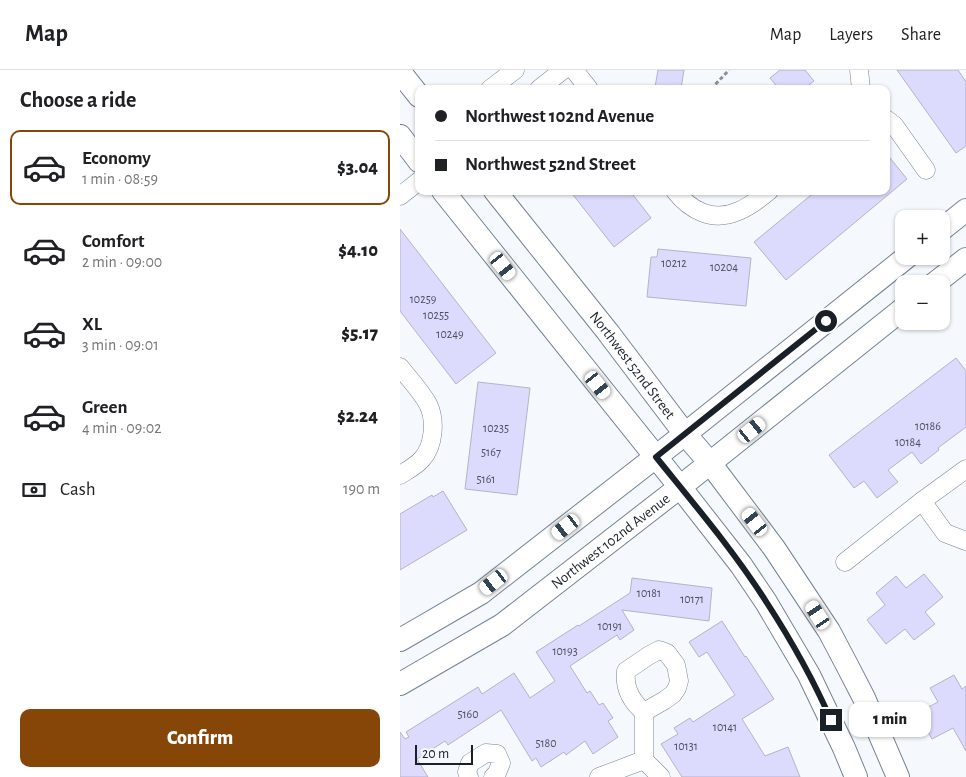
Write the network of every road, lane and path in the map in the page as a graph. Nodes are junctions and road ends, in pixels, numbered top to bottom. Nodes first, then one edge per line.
1 (515, 70) edge
2 (563, 70) edge
3 (729, 70) edge
4 (859, 70) edge
5 (400, 72) edge
6 (495, 85) edge
7 (544, 85) edge
8 (715, 85) edge
9 (861, 85) edge
10 (415, 91) edge
11 (890, 122) edge
12 (926, 170) dead end
13 (415, 184) edge
14 (446, 195) edge
15 (498, 195) edge
16 (679, 195) edge
17 (763, 195) edge
18 (400, 196) edge
19 (966, 210) edge
20 (950, 223) edge
21 (966, 259) edge
22 (897, 265) edge
23 (946, 275) edge
24 (895, 315) edge
25 (400, 367) edge
26 (685, 434) junction
27 (656, 457) junction
28 (710, 463) junction
29 (966, 469) edge
30 (400, 475) edge
31 (680, 487) junction
32 (922, 501) junction
33 (966, 541) edge
34 (845, 562) dead end
35 (400, 640) edge
36 (400, 684) edge
37 (644, 712) dead end
38 (644, 760) junction
39 (469, 777) edge
40 (492, 777) edge
41 (599, 777) edge
42 (661, 777) edge
43 (856, 777) edge
44 (898, 777) edge

1 - 6 street
2 - 7 street
3 - 8 path
4 - 9 street
5 - 10 street
11 - 12 street
13 - 18 street
14 - 27 street
15 - 26 street, Northwest 52nd Street
16 - 17 street
19 - 20 street
21 - 23 street
22 - 26 street
24 - 28 street, Northwest 102nd Avenue
25 - 30 street
26 - 27 street
26 - 28 street, Northwest 52nd Street
27 - 31 street
27 - 35 street
28 - 31 street, Northwest 102nd Avenue
28 - 44 street, Northwest 52nd Street
29 - 32 street
31 - 36 street, Northwest 102nd Avenue
31 - 43 street
32 - 33 street
32 - 34 street
37 - 38 street
38 - 41 street
38 - 42 street
39 - 40 street

